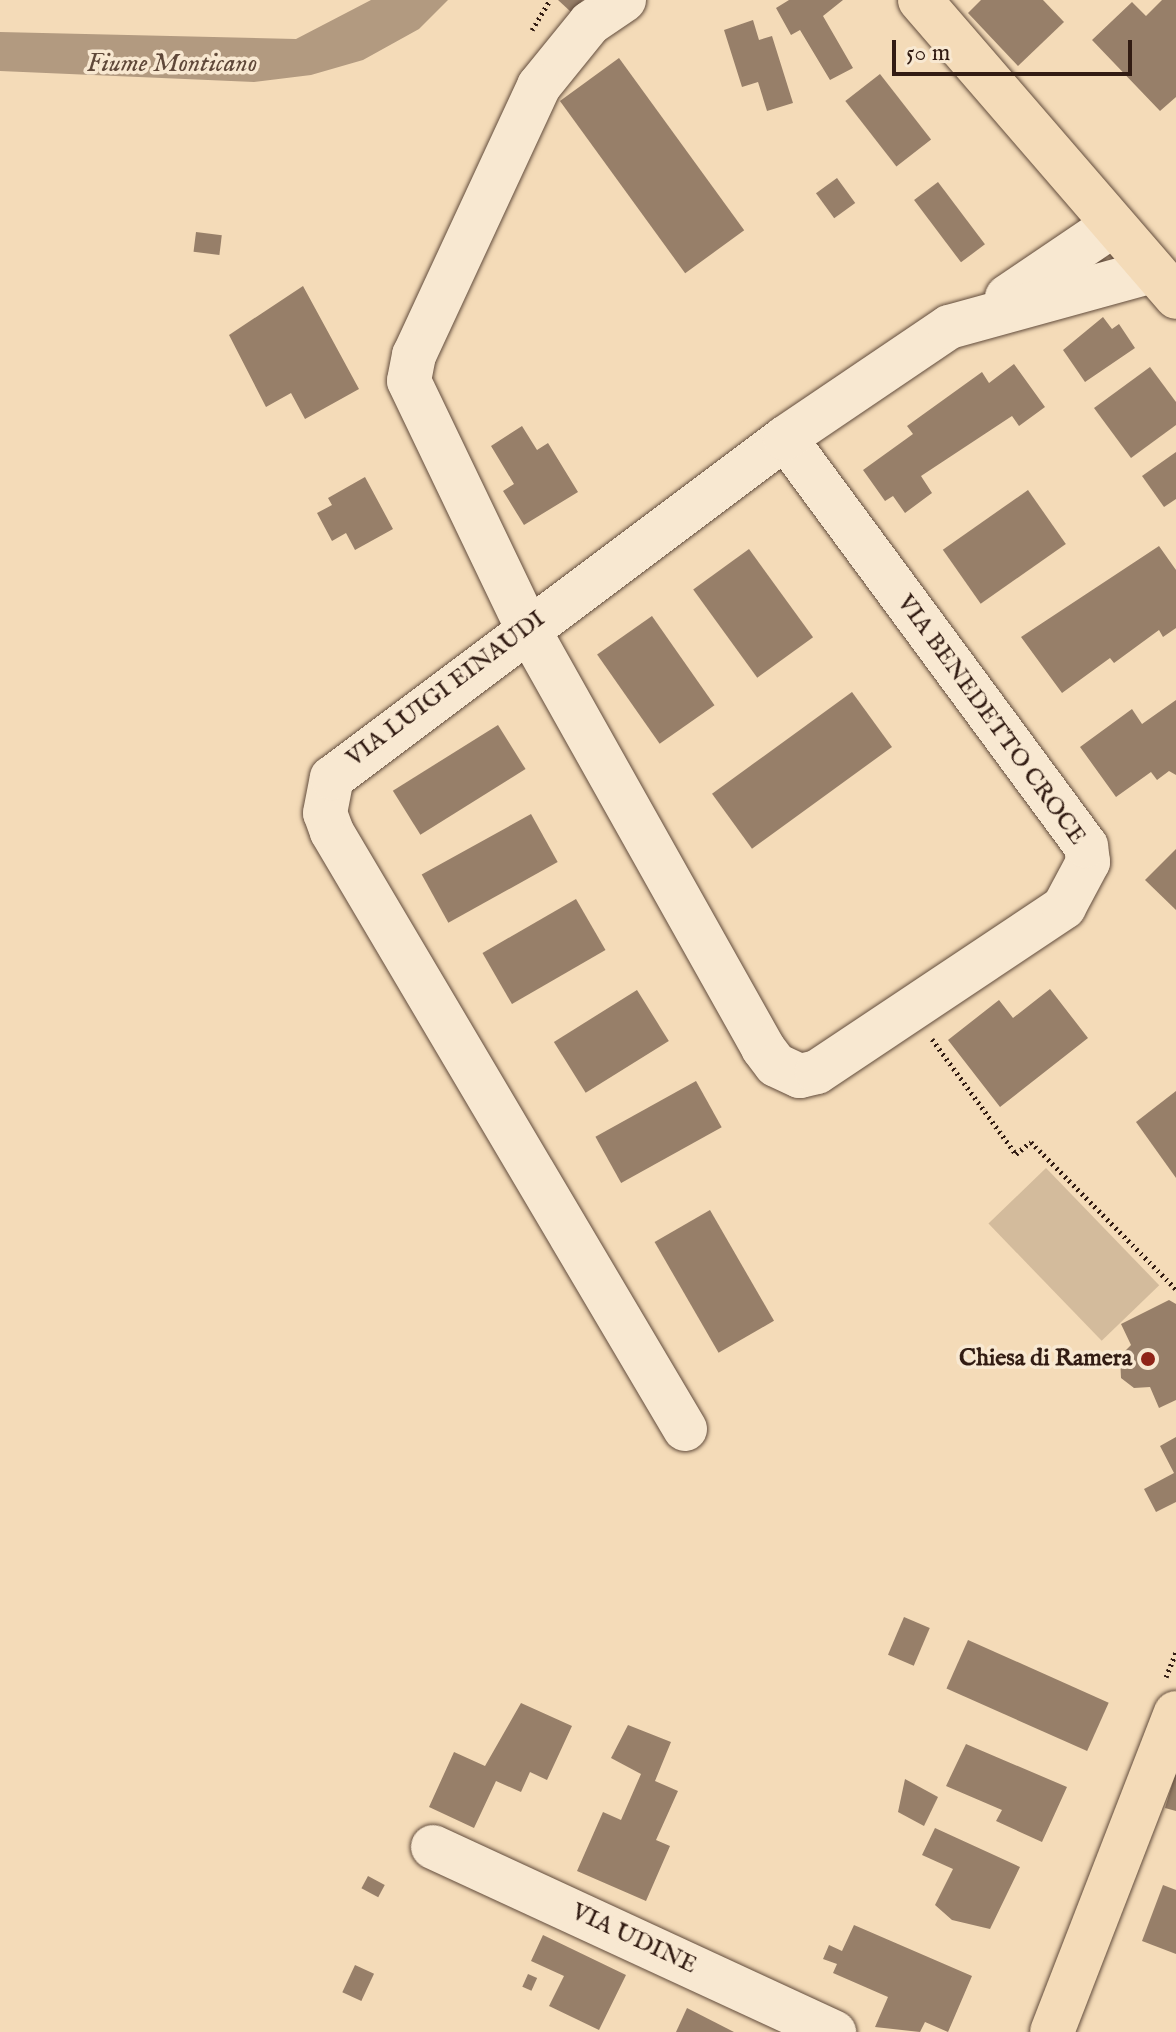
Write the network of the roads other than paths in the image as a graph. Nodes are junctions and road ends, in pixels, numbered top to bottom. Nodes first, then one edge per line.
1 (624, 0) edge
2 (920, 0) edge
3 (1112, 226) junction
4 (1164, 284) edge
5 (982, 314) junction
6 (785, 438) junction
7 (527, 627) junction
8 (685, 1429) dead end
9 (1176, 1713) edge
10 (433, 1847) dead end
11 (834, 2032) edge
12 (1052, 2032) edge

1 - 7 street, VIA BENEDETTO CROCE
2 - 3 main road
3 - 4 main road
3 - 5 street, VIA LUIGI EINAUDI
4 - 5 street, VIA LUIGI EINAUDI
5 - 6 street, VIA LUIGI EINAUDI
6 - 7 street, VIA LUIGI EINAUDI
6 - 7 street, VIA BENEDETTO CROCE
7 - 8 street, VIA LUIGI EINAUDI
9 - 12 main road
10 - 11 street, VIA UDINE

